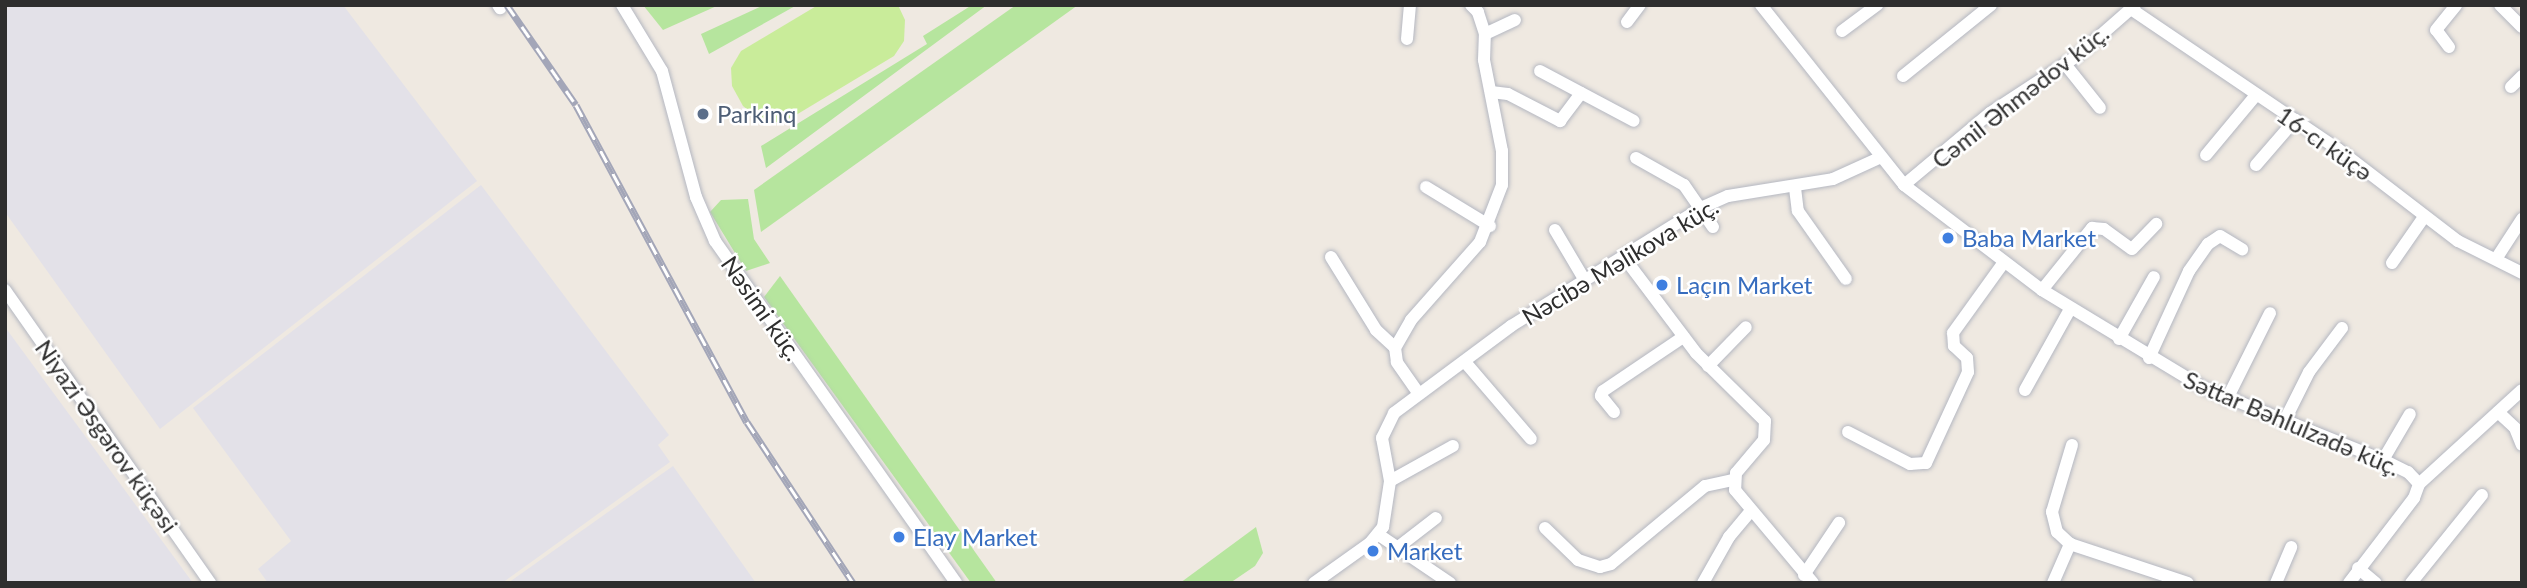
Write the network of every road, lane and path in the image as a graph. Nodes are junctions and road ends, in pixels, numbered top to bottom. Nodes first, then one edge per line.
1 (622, 5) edge
2 (1410, 5) edge
3 (1471, 5) edge
4 (1640, 5) edge
5 (1761, 5) edge
6 (1877, 5) edge
7 (1991, 5) edge
8 (2456, 5) edge
9 (2133, 7) edge
10 (2504, 7) edge
11 (1515, 20) dead end
12 (1627, 22) dead end
13 (2522, 27) edge
14 (1842, 31) dead end
15 (1485, 34) junction
16 (1407, 39) dead end
17 (2449, 47) dead end
18 (2065, 64) junction
19 (1540, 71) dead end
20 (1903, 76) dead end
21 (2522, 76) edge
22 (2511, 87) dead end
23 (1491, 92) junction
24 (1581, 93) junction
25 (2256, 95) junction
26 (2100, 108) dead end
27 (2295, 120) junction
28 (1634, 121) dead end
29 (2206, 155) dead end
30 (1636, 158) dead end
31 (1879, 158) junction
32 (2256, 165) dead end
33 (1904, 185) junction
34 (1426, 187) dead end
35 (1795, 188) junction
36 (1703, 207) junction
37 (2424, 217) junction
38 (2522, 219) edge
39 (2156, 224) dead end
40 (1490, 226) junction
41 (1713, 227) dead end
42 (1555, 230) dead end
43 (2242, 249) dead end
44 (1623, 256) junction
45 (1331, 257) dead end
46 (2496, 259) junction
47 (2004, 262) junction
48 (2392, 263) dead end
49 (2522, 273) edge
50 (2154, 277) dead end
51 (1584, 279) junction
52 (1846, 279) dead end
53 (5, 290) edge
54 (2042, 290) junction
55 (2070, 309) junction
56 (2270, 313) dead end
57 (1746, 327) dead end
58 (2342, 328) dead end
59 (1683, 337) junction
60 (2119, 340) junction
61 (1395, 348) junction
62 (2149, 358) junction
63 (1465, 362) junction
64 (1708, 366) junction
65 (2025, 390) dead end
66 (2522, 390) edge
67 (1419, 394) junction
68 (2227, 400) junction
69 (1614, 412) dead end
70 (2498, 412) junction
71 (2410, 414) dead end
72 (2284, 422) junction
73 (1848, 432) dead end
74 (1531, 439) dead end
75 (2522, 444) edge
76 (2072, 445) dead end
77 (1453, 446) dead end
78 (2383, 460) junction
79 (1733, 480) junction
80 (1390, 481) junction
81 (2419, 484) junction
82 (2482, 495) dead end
83 (1751, 511) junction
84 (1436, 518) dead end
85 (1839, 523) dead end
86 (1545, 528) dead end
87 (1379, 535) junction
88 (2070, 544) junction
89 (2291, 547) dead end
90 (1397, 548) junction
91 (2358, 568) junction
92 (1808, 579) edge
93 (210, 583) edge
94 (956, 583) edge
95 (1314, 583) edge
96 (1450, 583) edge
97 (1703, 583) edge
98 (2053, 583) edge
99 (2188, 583) edge
100 (2276, 583) edge
101 (2349, 583) edge
102 (2376, 583) edge
103 (2411, 583) edge

1 - 94 street, Nəsimi küç.
2 - 16 street
3 - 15 street
4 - 12 street
5 - 31 street, Səttar Bəhlulzadə küç.
6 - 14 street
7 - 20 street
8 - 17 street
9 - 18 street, Cəmil Əhmədov küç.
9 - 25 street, 16-cı küçə
10 - 13 street
11 - 15 street
15 - 23 street
18 - 26 street
18 - 33 street, Cəmil Əhmədov küç.
19 - 24 street
21 - 22 street
23 - 24 street
23 - 40 street
24 - 28 street
25 - 27 street, 16-cı küçə
25 - 29 street
27 - 32 street
27 - 37 street, 16-cı küçə
30 - 36 street
31 - 33 street, Səttar Bəhlulzadə küç.
31 - 35 street, Nəcibə Məlikova küç.
33 - 47 street, Səttar Bəhlulzadə küç.
34 - 40 street
35 - 36 street, Nəcibə Məlikova küç.
35 - 52 street
36 - 41 street
36 - 44 street, Nəcibə Məlikova küç.
37 - 46 street, 16-cı küçə
37 - 48 street
38 - 46 street
39 - 54 street
40 - 61 street
42 - 51 street
43 - 62 street
44 - 51 street, Nəcibə Məlikova küç.
44 - 59 street
45 - 61 street
46 - 49 street, 16-cı küçə
47 - 54 street, Səttar Bəhlulzadə küç.
47 - 73 street
50 - 60 street
51 - 63 street, Nəcibə Məlikova küç.
53 - 93 street, Niyazi Əsgərov küçəsi
54 - 55 street, Səttar Bəhlulzadə küç.
55 - 60 street, Səttar Bəhlulzadə küç.
55 - 65 street
56 - 68 street
57 - 64 street
58 - 72 street
59 - 64 street
59 - 69 street
60 - 62 street, Səttar Bəhlulzadə küç.
61 - 67 street
62 - 68 street, Səttar Bəhlulzadə küç.
63 - 67 street, Nəcibə Məlikova küç.
63 - 74 street
64 - 79 street
66 - 70 street
67 - 80 street, Nəcibə Məlikova küç.
68 - 72 street, Səttar Bəhlulzadə küç.
70 - 75 street
70 - 81 street
71 - 78 street
72 - 78 street, Səttar Bəhlulzadə küç.
76 - 88 street
77 - 80 street
78 - 81 street, Səttar Bəhlulzadə küç.
79 - 83 street
79 - 86 street
80 - 87 street
81 - 91 street
82 - 103 street
83 - 92 street
83 - 97 street
84 - 90 street
85 - 92 street
87 - 90 street
87 - 95 street
88 - 98 street
88 - 99 street
89 - 100 street
90 - 96 street
91 - 101 street
91 - 102 street

